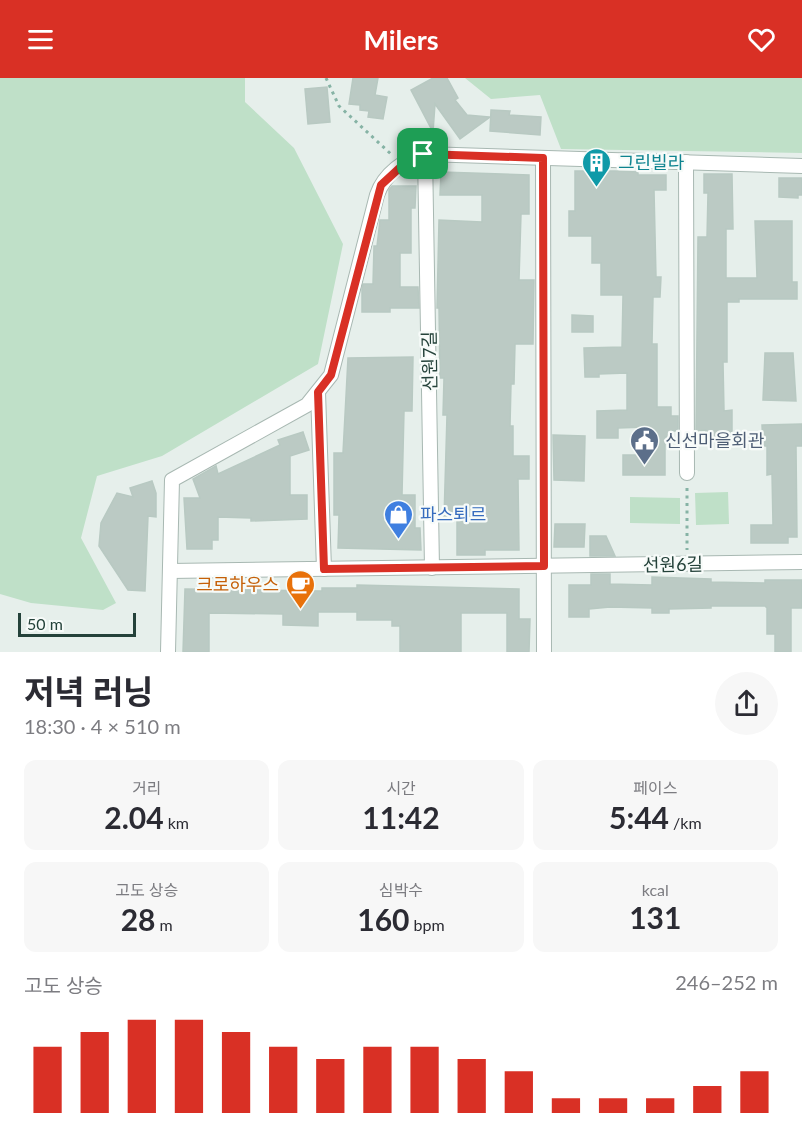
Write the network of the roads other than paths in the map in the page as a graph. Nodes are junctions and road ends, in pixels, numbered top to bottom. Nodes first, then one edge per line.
1 (425, 154) junction
2 (543, 158) junction
3 (686, 162) junction
4 (802, 166) edge
5 (318, 392) junction
6 (687, 474) dead end
7 (802, 562) edge
8 (544, 566) junction
9 (432, 568) junction
10 (324, 569) junction
11 (171, 571) junction
12 (168, 652) edge
13 (544, 652) edge

1 - 2 street
1 - 5 street
1 - 9 street, 선원7길
2 - 3 street
2 - 8 street
3 - 4 street
3 - 6 street
5 - 10 street
5 - 11 street
7 - 8 street, 선원6길
8 - 9 street
8 - 13 street
9 - 10 street
10 - 11 street
11 - 12 street

